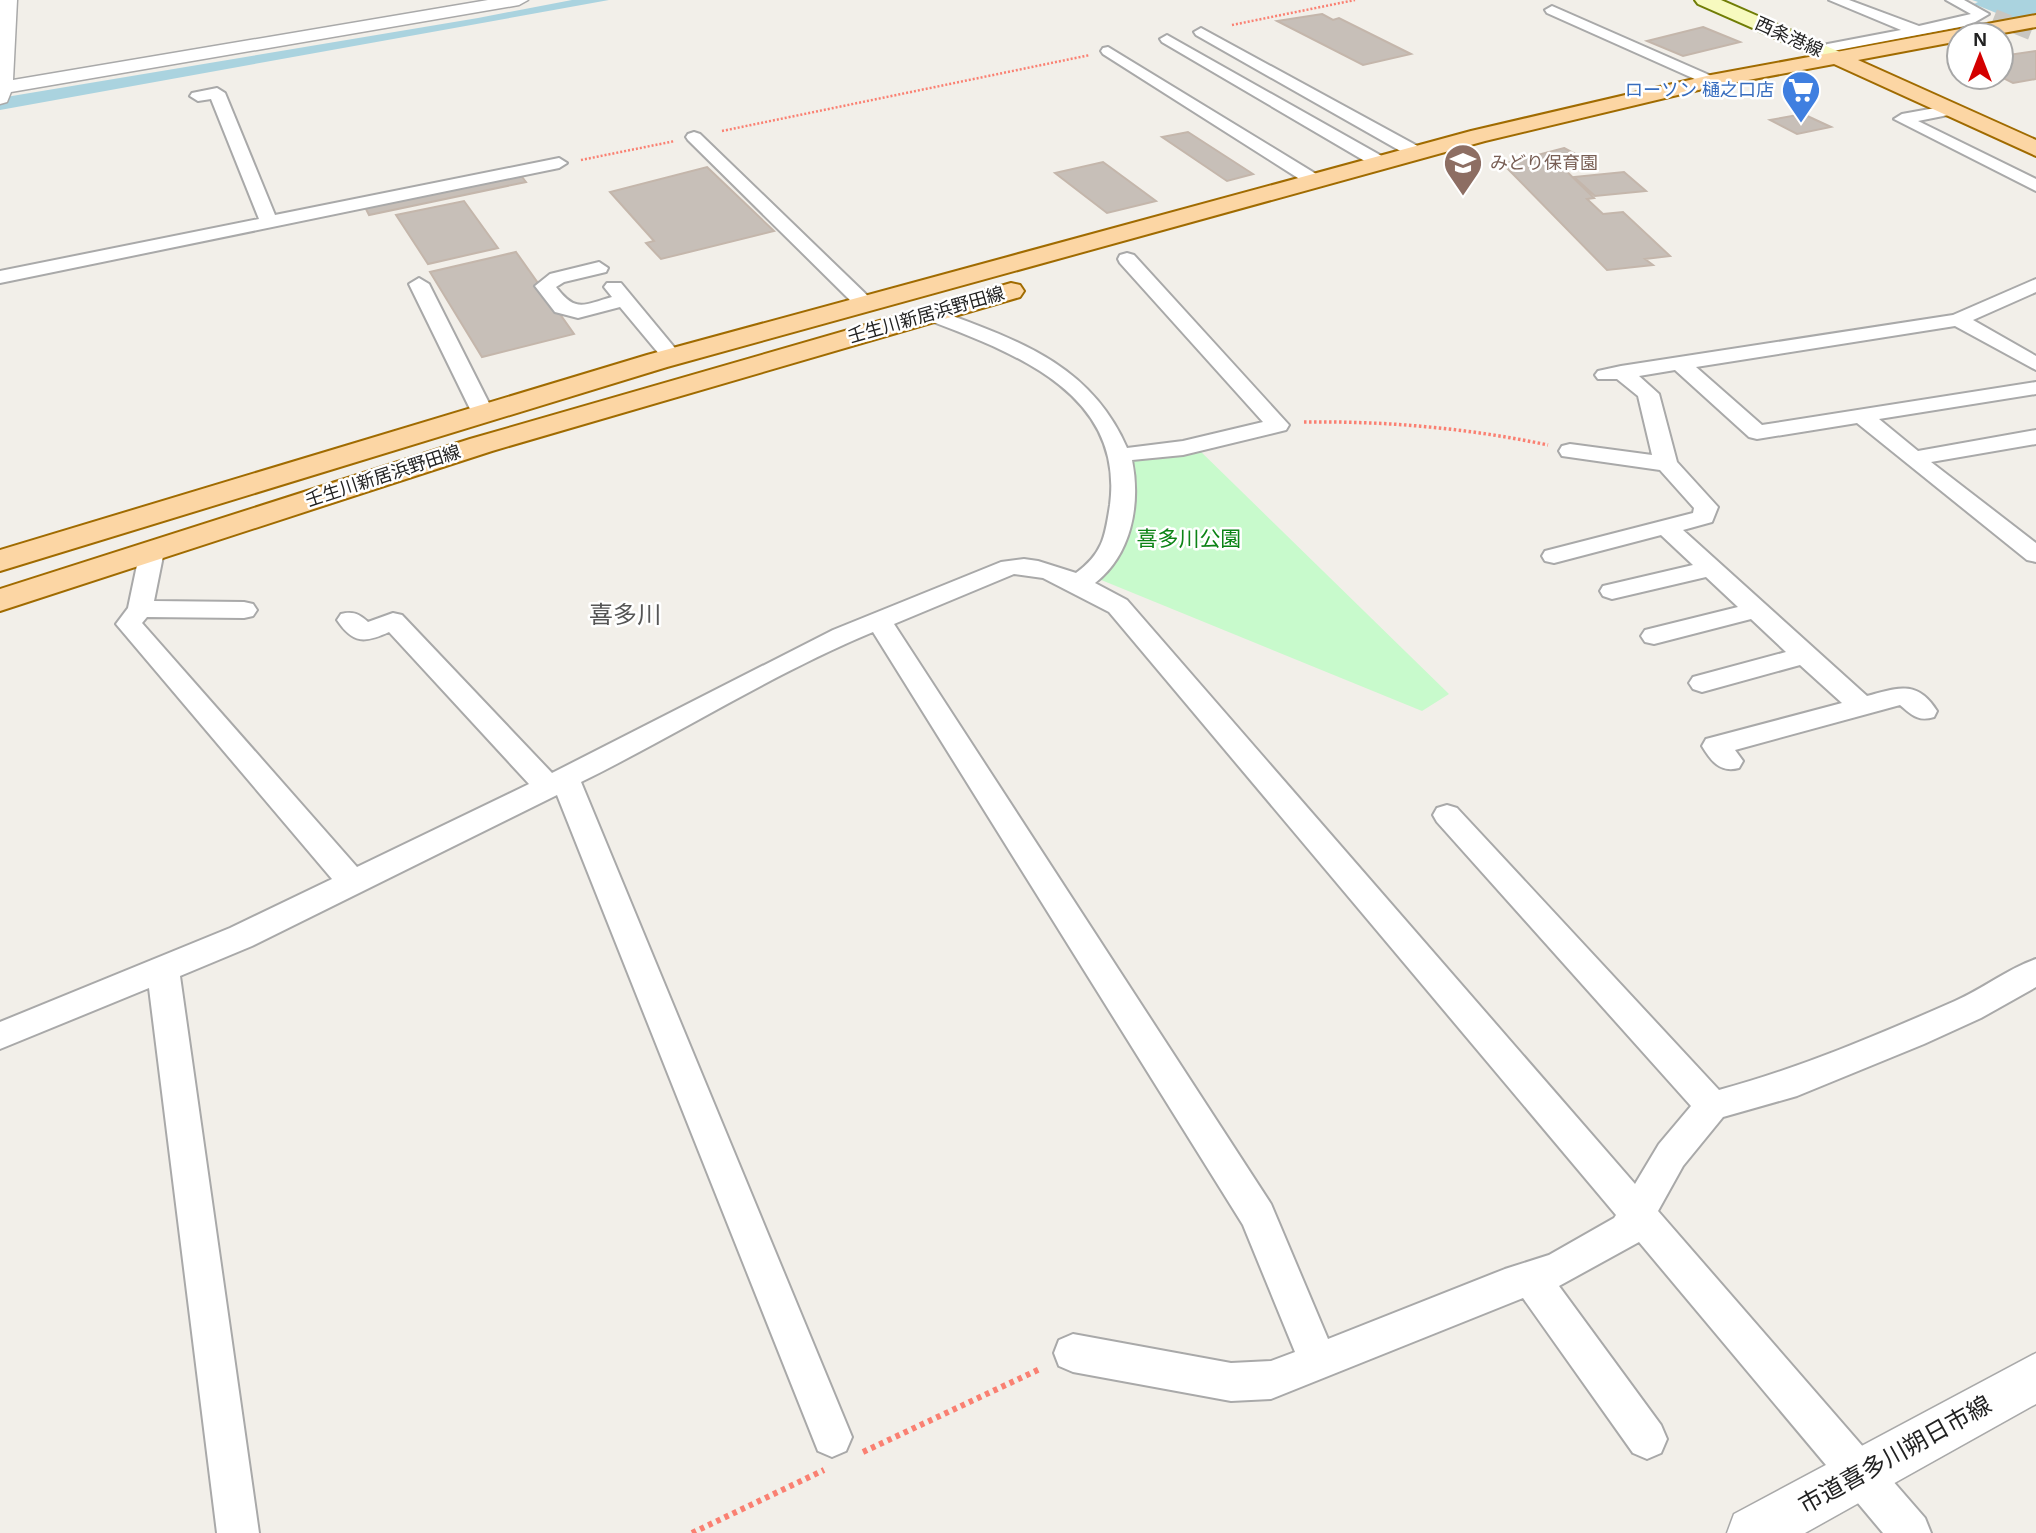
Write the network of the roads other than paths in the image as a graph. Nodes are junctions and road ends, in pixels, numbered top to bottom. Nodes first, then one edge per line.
1 (8, 0) edge
2 (519, 0) edge
3 (1705, 0) edge
4 (1836, 0) edge
5 (1953, 0) edge
6 (1552, 10) dead end
7 (1972, 21) edge
8 (2009, 21) tunnel mouth
9 (2010, 21) tunnel mouth
10 (1945, 26) edge
11 (1920, 31) junction
12 (1201, 32) road end
13 (1945, 34) edge
14 (1167, 39) dead end
15 (1108, 51) road end
16 (1826, 54) junction
17 (1945, 55) edge
18 (1864, 71) junction
19 (1711, 81) junction
20 (1, 92) edge
21 (198, 96) dead end
22 (1952, 110) junction
23 (694, 137) road end
24 (2036, 149) edge
25 (1418, 153) junction
26 (559, 163) road end
27 (1381, 163) junction
28 (1315, 181) junction
29 (2036, 186) edge
30 (270, 222) junction
31 (1114, 262) joint
32 (0, 277) edge
33 (1039, 283) dead end
34 (419, 284) dead end
35 (2036, 285) edge
36 (625, 300) junction
37 (865, 304) junction
38 (930, 314) junction
39 (1958, 320) junction
40 (672, 357) junction
41 (1679, 363) junction
42 (2036, 364) edge
43 (2036, 388) edge
44 (483, 413) junction
45 (1862, 416) junction
46 (2036, 437) edge
47 (1570, 450) road end
48 (1121, 455) junction
49 (1913, 458) junction
50 (1667, 464) junction
51 (1667, 528) junction
52 (152, 551) junction
53 (2036, 555) edge
54 (1554, 556) dead end
55 (0, 561) edge
56 (1711, 568) junction
57 (1076, 584) junction
58 (1612, 591) dead end
59 (0, 600) edge
60 (140, 609) junction
61 (244, 610) dead end
62 (1756, 610) junction
63 (351, 620) dead end
64 (879, 621) junction
65 (1654, 636) dead end
66 (1805, 655) junction
67 (1702, 683) dead end
68 (1861, 706) junction
69 (1924, 711) dead end
70 (1729, 761) dead end
71 (557, 783) junction
72 (1447, 815) dead end
73 (353, 883) junction
74 (163, 970) junction
75 (2036, 972) edge
76 (0, 1036) edge
77 (1712, 1106) junction
78 (1636, 1215) junction
79 (1531, 1278) junction
80 (1073, 1353) road end
81 (1318, 1362) junction
82 (2036, 1377) edge
83 (1647, 1439) dead end
84 (841, 1452) road end
85 (1860, 1475) junction
86 (239, 1533) edge
87 (1754, 1533) edge
88 (1910, 1533) edge

1 - 20 street
2 - 20 street
3 - 16 main road, 西条港線
4 - 11 street
5 - 9 street
6 - 19 street
7 - 8 street
10 - 11 street
11 - 16 street
12 - 25 street
13 - 16 main road, 壬生川新居浜野田線
14 - 27 street
15 - 28 street
16 - 18 main road
16 - 19 main road, 壬生川新居浜野田線
17 - 18 main road
18 - 22 main road
18 - 31 main road
19 - 25 main road, 壬生川新居浜野田線
21 - 30 street
22 - 24 main road
22 - 29 street
23 - 37 street
25 - 27 main road, 壬生川新居浜野田線
26 - 30 street
27 - 28 main road, 壬生川新居浜野田線
28 - 37 main road, 壬生川新居浜野田線
30 - 32 street
31 - 48 street
33 - 38 main road, 壬生川新居浜野田線
34 - 44 street
35 - 39 street
36 - 36 street
36 - 40 street
37 - 40 main road, 壬生川新居浜野田線
38 - 48 street
38 - 52 main road, 壬生川新居浜野田線
39 - 41 street
39 - 42 street
40 - 44 main road, 壬生川新居浜野田線
41 - 45 street
41 - 50 street
43 - 45 street
44 - 55 main road, 壬生川新居浜野田線
45 - 49 street
46 - 49 street
47 - 50 street
48 - 57 street
49 - 53 street
50 - 51 street
51 - 54 street
51 - 56 street
52 - 59 main road, 壬生川新居浜野田線
52 - 60 street
56 - 58 street
56 - 62 street
57 - 64 street
57 - 78 street
60 - 61 street
60 - 73 street
62 - 65 street
62 - 66 street
63 - 71 street
64 - 71 street
64 - 81 street
66 - 67 street
66 - 68 street
68 - 69 street
68 - 70 street
71 - 73 street
71 - 84 street
72 - 77 street
73 - 74 street
74 - 76 street
74 - 86 street
75 - 77 street
77 - 78 street
78 - 79 street
78 - 85 street
79 - 81 street
79 - 83 street
80 - 81 street
82 - 85 street, 市道喜多川朔日市線
85 - 87 street, 市道喜多川朔日市線
85 - 88 street

